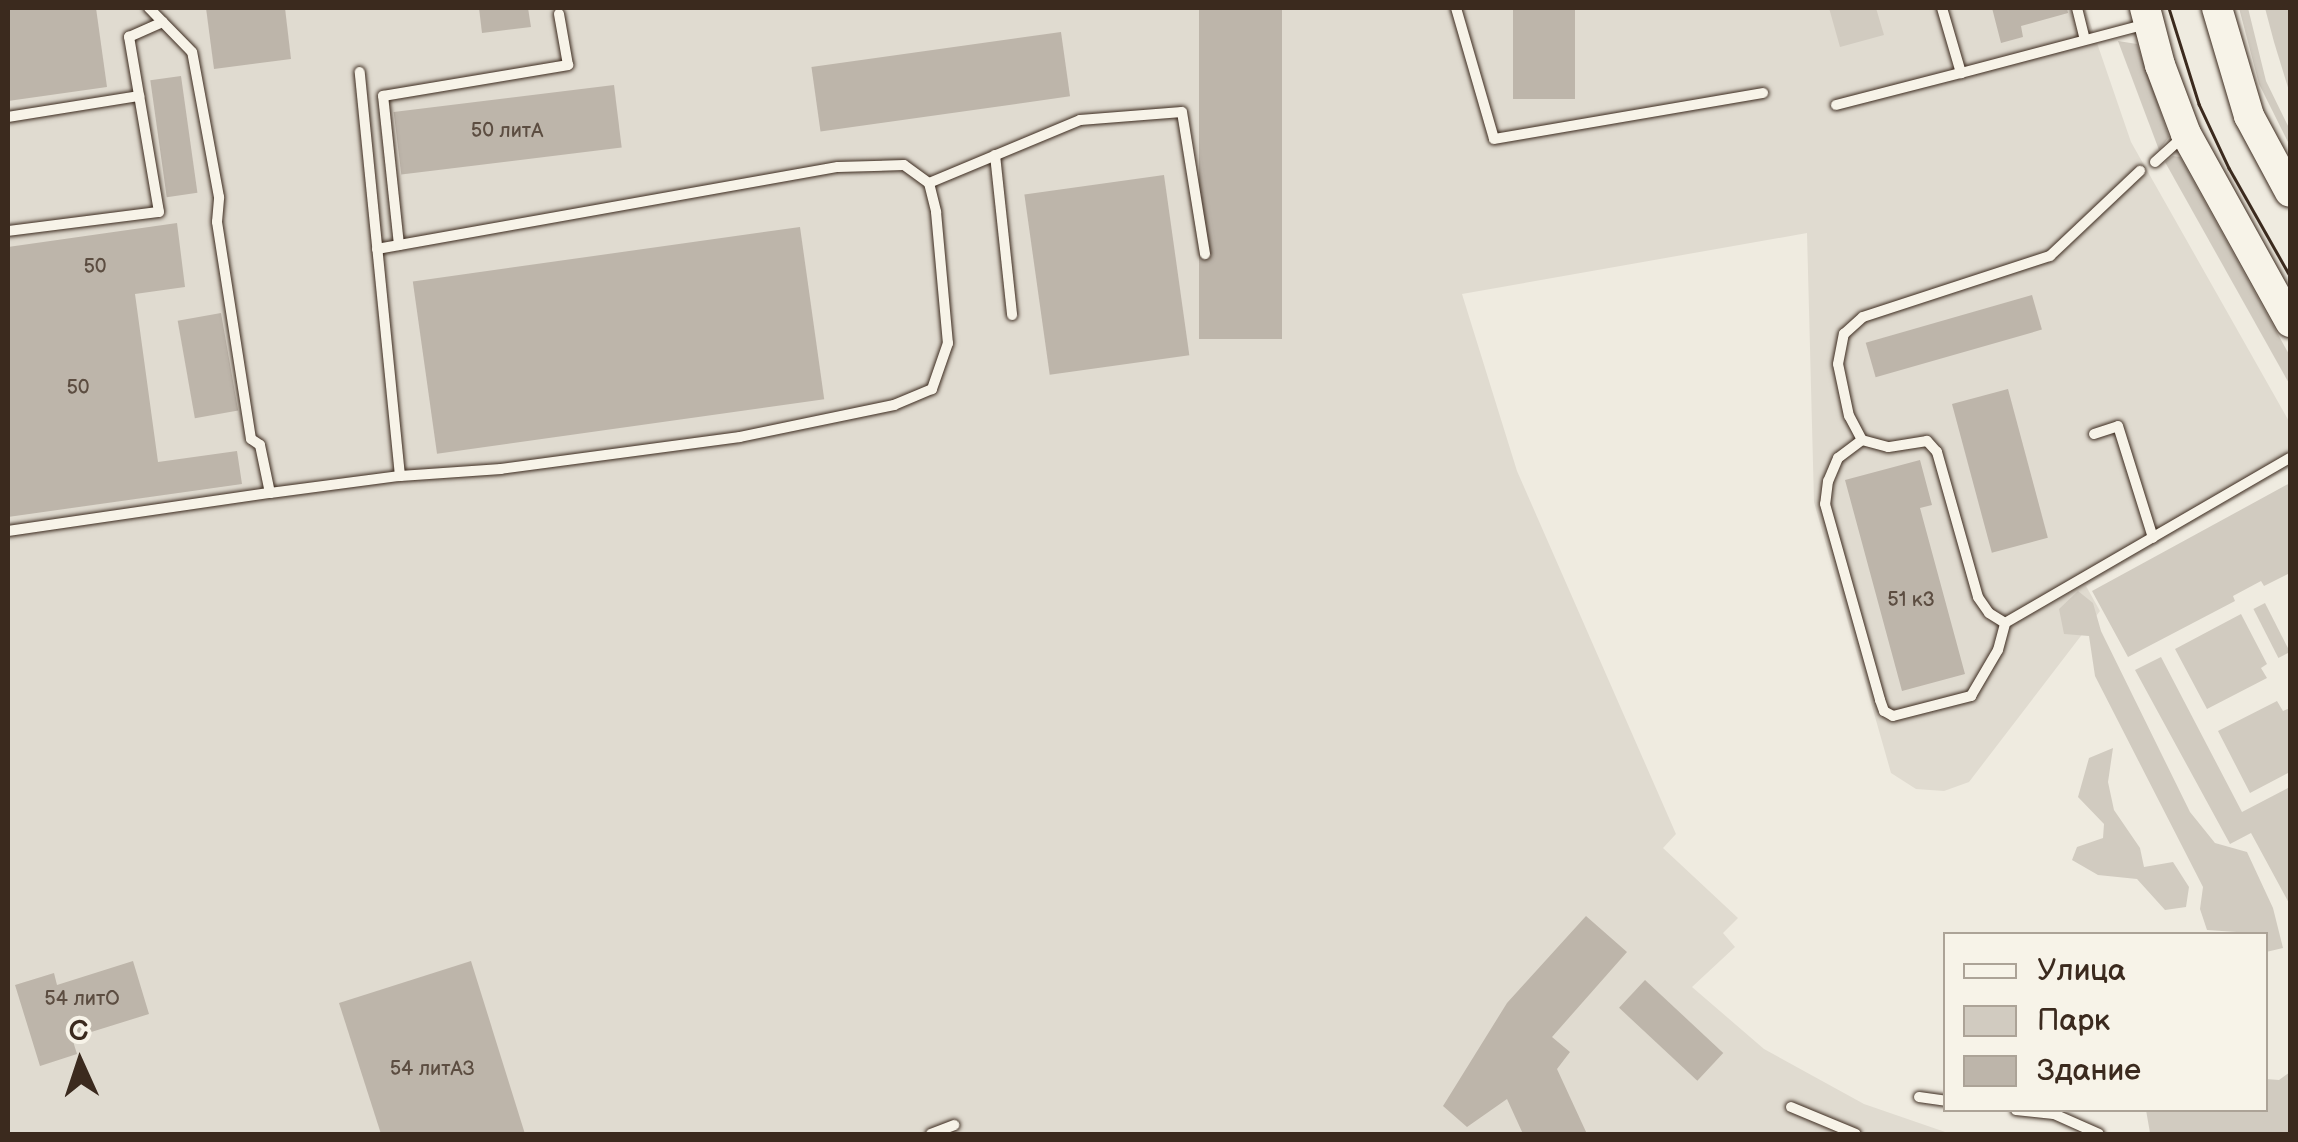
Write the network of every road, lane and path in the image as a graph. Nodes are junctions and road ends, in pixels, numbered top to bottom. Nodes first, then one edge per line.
1 (149, 8) edge
2 (1456, 8) edge
3 (1942, 8) edge
4 (2077, 8) edge
5 (2217, 8) edge
6 (559, 14) dead end
7 (2147, 15) edge
8 (163, 22) junction
9 (2085, 39) junction
10 (360, 72) dead end
11 (1961, 72) junction
12 (1762, 94) dead end
13 (139, 96) junction
14 (1836, 105) dead end
15 (8, 117) edge
16 (2186, 134) junction
17 (995, 155) junction
18 (2155, 162) dead end
19 (2140, 171) dead end
20 (929, 183) junction
21 (2290, 192) edge
22 (8, 231) edge
23 (400, 245) junction
24 (378, 249) junction
25 (1205, 254) dead end
26 (1012, 315) dead end
27 (2290, 322) edge
28 (2094, 434) dead end
29 (1862, 440) junction
30 (2290, 458) edge
31 (400, 476) junction
32 (270, 494) junction
33 (8, 530) edge
34 (2153, 538) junction
35 (2006, 623) junction
36 (1919, 1097) dead end
37 (1943, 1100) edge
38 (1791, 1108) dead end
39 (2035, 1112) edge
40 (954, 1125) dead end
41 (931, 1134) edge
42 (1856, 1134) edge
43 (2099, 1134) edge

1 - 8 lane
2 - 12 lane
3 - 11 lane
4 - 9 lane
5 - 21 main road
6 - 23 lane
7 - 9 lane
7 - 16 main road
8 - 13 lane
8 - 32 lane
9 - 11 lane
10 - 24 lane
11 - 14 lane
13 - 15 lane
13 - 22 lane
16 - 18 lane
16 - 27 main road
17 - 20 lane
17 - 25 lane
17 - 26 lane
19 - 29 lane
20 - 23 lane
20 - 31 lane
23 - 24 lane
24 - 31 lane
28 - 34 lane
29 - 35 lane
29 - 35 lane
30 - 34 lane
31 - 32 lane
32 - 33 lane
34 - 35 lane
36 - 37 lane
38 - 42 lane
39 - 43 lane
40 - 41 lane

